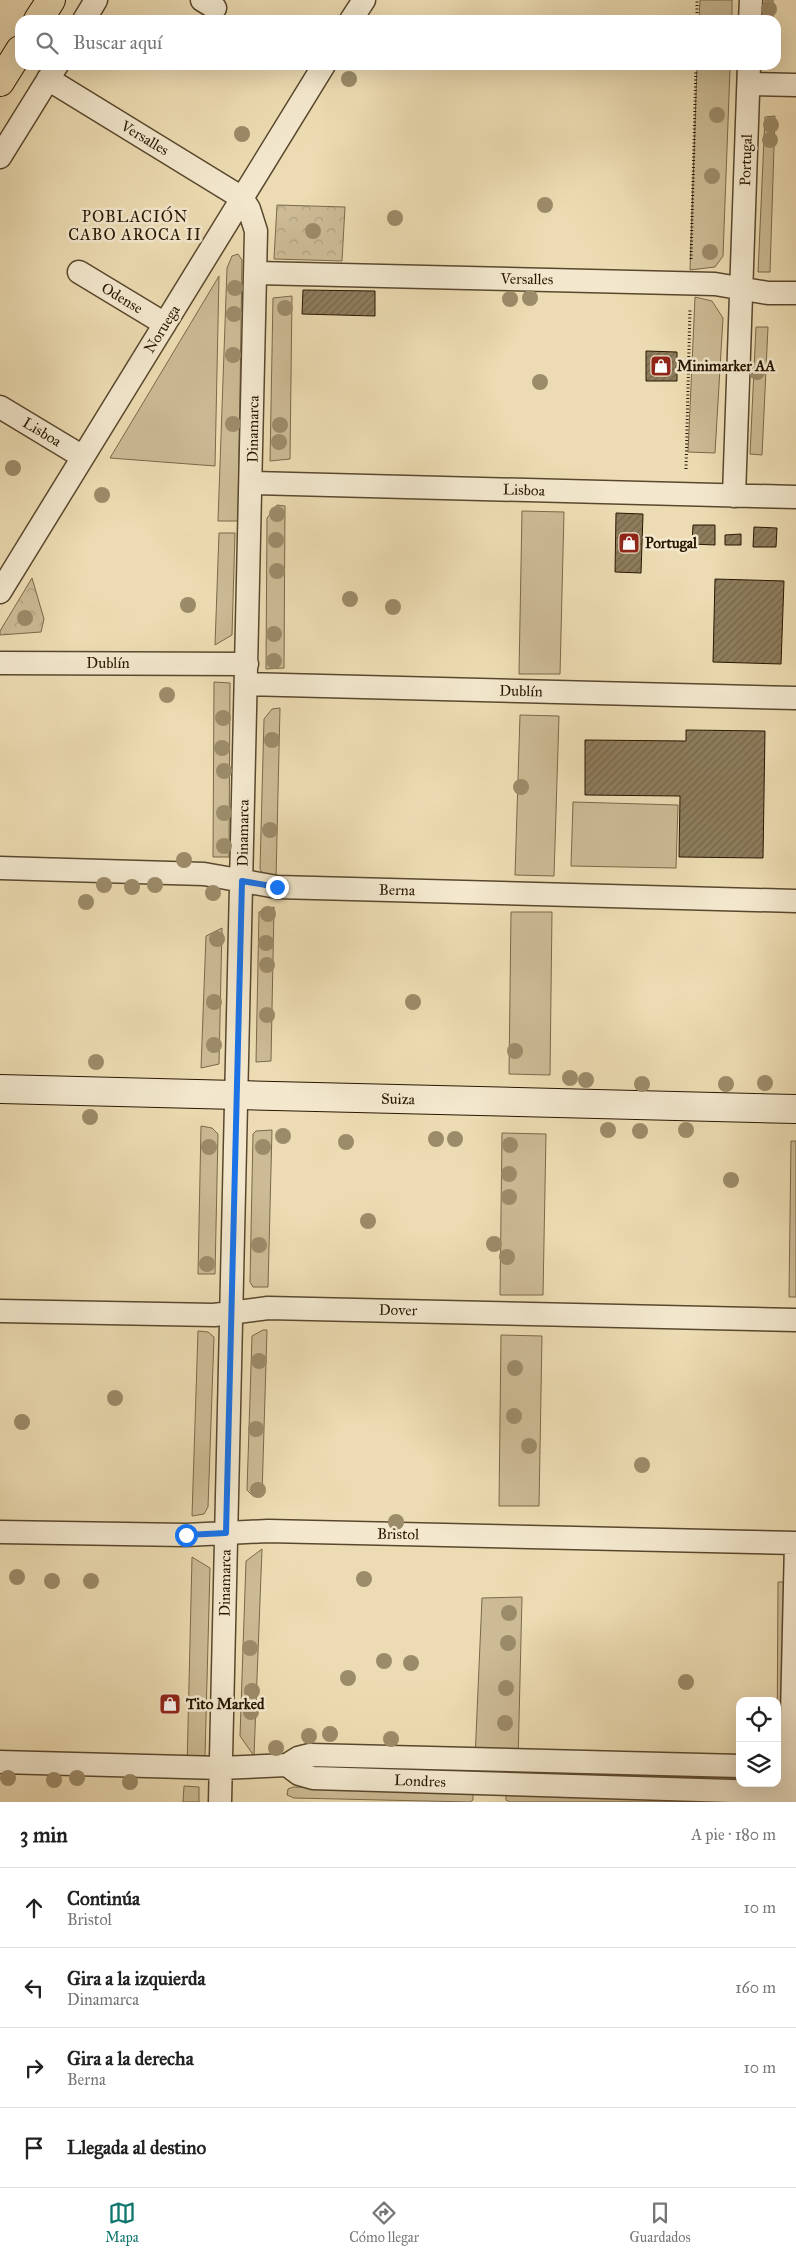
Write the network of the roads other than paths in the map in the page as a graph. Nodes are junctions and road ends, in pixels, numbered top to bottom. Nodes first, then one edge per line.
1 (51, 0) edge
2 (96, 0) edge
3 (364, 0) edge
4 (751, 0) edge
5 (41, 15) edge
6 (87, 15) edge
7 (355, 15) edge
8 (750, 15) edge
9 (15, 58) edge
10 (321, 70) edge
11 (52, 72) edge
12 (749, 74) edge
13 (0, 82) edge
14 (796, 85) edge
15 (0, 157) edge
16 (242, 198) junction
17 (79, 272) dead end
18 (256, 273) junction
19 (741, 288) junction
20 (796, 293) edge
21 (165, 324) junction
22 (0, 407) edge
23 (83, 457) junction
24 (252, 483) junction
25 (734, 496) junction
26 (796, 497) edge
27 (0, 592) edge
28 (0, 663) edge
29 (247, 674) junction
30 (796, 698) edge
31 (0, 868) edge
32 (242, 881) junction
33 (796, 901) edge
34 (0, 1089) edge
35 (237, 1095) junction
36 (796, 1109) edge
37 (0, 1311) edge
38 (232, 1313) junction
39 (796, 1320) edge
40 (0, 1532) edge
41 (226, 1533) junction
42 (796, 1543) edge
43 (0, 1762) edge
44 (286, 1765) junction
45 (736, 1766) edge
46 (788, 1767) edge
47 (221, 1768) junction
48 (792, 1796) edge
49 (220, 1802) edge

1 - 5 main road
2 - 6 street
3 - 7 street
4 - 8 street
9 - 13 main road
10 - 16 street, Noruega
11 - 15 street
11 - 16 street, Versalles
12 - 14 street
12 - 19 street, Portugal
16 - 18 street, Dinamarca
16 - 21 street, Noruega
17 - 21 street, Odense
18 - 19 street, Versalles
18 - 24 street, Dinamarca
19 - 20 street, Versalles
19 - 25 street, Portugal
21 - 23 street, Noruega
22 - 23 street, Lisboa
23 - 27 street, Noruega
24 - 25 street, Lisboa
24 - 29 street, Dinamarca
25 - 26 street, Lisboa
28 - 29 street, Dublín
29 - 30 street, Dublín
29 - 32 street, Dinamarca
31 - 32 street, Berna
32 - 33 street, Berna
32 - 35 street, Dinamarca
34 - 35 street, Suiza
35 - 36 street, Suiza
35 - 38 street, Dinamarca
37 - 38 street, Dover
38 - 39 street, Dover
38 - 41 street, Dinamarca
40 - 41 street, Bristol
41 - 42 street, Bristol
41 - 47 street, Dinamarca
42 - 46 street
43 - 47 street, Londres
44 - 45 street, Londres
44 - 47 street, Londres
44 - 48 street, Londres
46 - 48 street
47 - 49 street, Dinamarca

